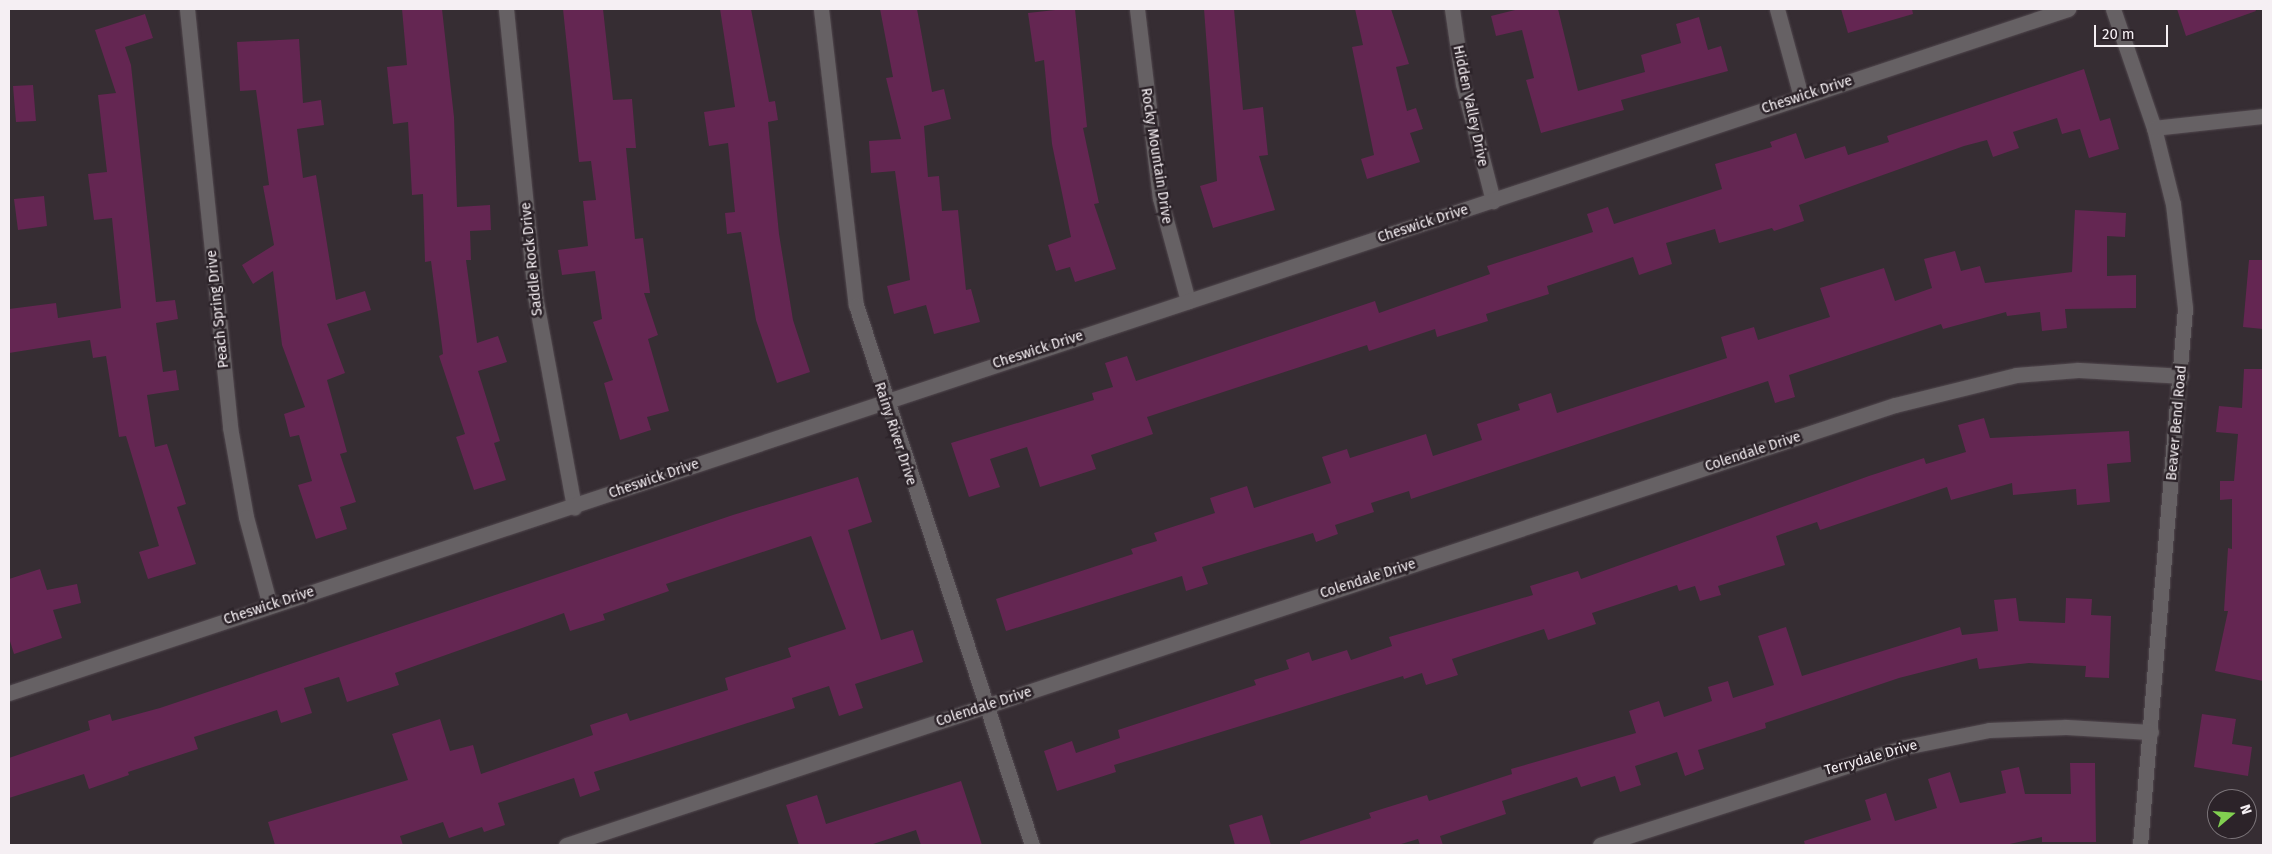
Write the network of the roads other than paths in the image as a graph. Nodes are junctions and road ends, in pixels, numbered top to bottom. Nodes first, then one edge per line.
1 (187, 9) edge
2 (506, 9) edge
3 (820, 9) edge
4 (1137, 9) edge
5 (1452, 9) edge
6 (1778, 9) edge
7 (2068, 9) edge
8 (2113, 9) edge
9 (1801, 97) junction
10 (2263, 116) edge
11 (2154, 128) junction
12 (1493, 201) junction
13 (1188, 301) junction
14 (2181, 376) junction
15 (884, 401) junction
16 (574, 507) junction
17 (270, 606) junction
18 (9, 694) edge
19 (985, 706) junction
20 (2151, 732) junction
21 (566, 845) edge
22 (1032, 845) edge
23 (1600, 845) edge
24 (2140, 845) edge

1 - 17 street, Peach Spring Drive
2 - 16 street, Saddle Rock Drive
3 - 15 street, Rainy River Drive
4 - 13 street, Rocky Mountain Drive
5 - 12 street, Hidden Valley Drive
6 - 9 street
7 - 9 street, Cheswick Drive
8 - 11 street, Beaver Bend Road
9 - 12 street, Cheswick Drive
10 - 11 street
11 - 14 street, Beaver Bend Road
12 - 13 street, Cheswick Drive
13 - 15 street, Cheswick Drive
14 - 19 street, Colendale Drive
14 - 20 street, Beaver Bend Road
15 - 16 street, Cheswick Drive
15 - 19 street, Rainy River Drive
16 - 17 street, Cheswick Drive
17 - 18 street, Cheswick Drive
19 - 21 street, Colendale Drive
19 - 22 street, Rainy River Drive
20 - 23 street, Terrydale Drive
20 - 24 street, Beaver Bend Road

